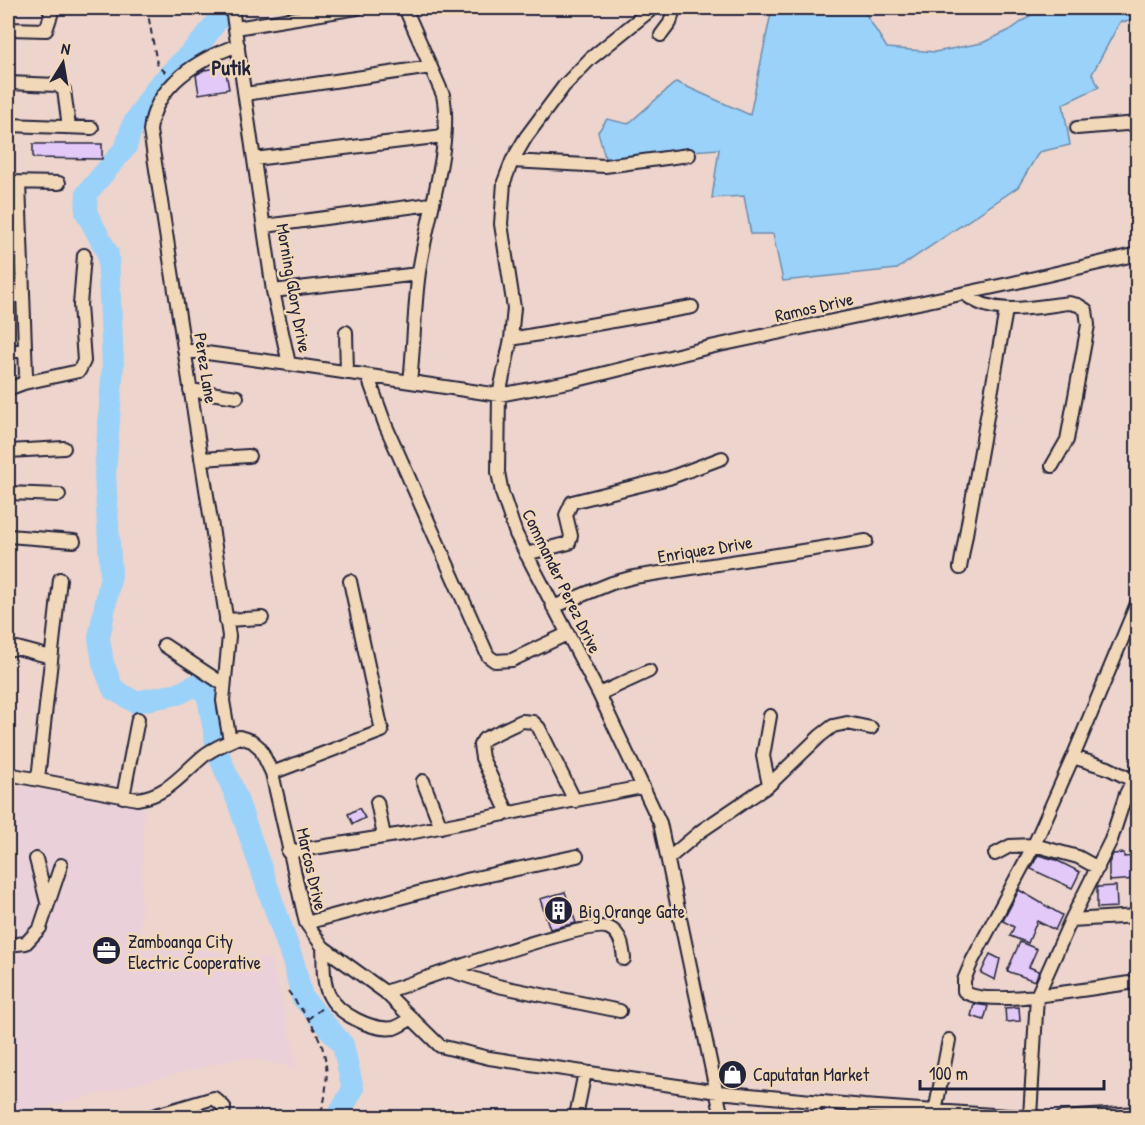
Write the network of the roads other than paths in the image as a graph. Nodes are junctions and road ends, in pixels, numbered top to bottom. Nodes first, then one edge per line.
1 (49, 8) edge
2 (232, 8) edge
3 (357, 8) edge
4 (405, 8) edge
5 (653, 8) edge
6 (674, 8) edge
7 (236, 28) junction
8 (8, 29) edge
9 (662, 35) dead end
10 (238, 45) junction
11 (431, 67) junction
12 (8, 83) edge
13 (245, 94) junction
14 (1137, 123) edge
15 (8, 125) edge
16 (69, 127) junction
17 (92, 128) dead end
18 (1077, 128) dead end
19 (442, 136) junction
20 (689, 155) dead end
21 (254, 159) junction
22 (512, 161) junction
23 (13, 183) edge
24 (59, 183) dead end
25 (431, 204) junction
26 (265, 226) junction
27 (14, 240) edge
28 (1137, 254) edge
29 (84, 255) dead end
30 (418, 274) junction
31 (273, 291) junction
32 (965, 294) junction
33 (8, 296) edge
34 (23, 296) junction
35 (692, 307) dead end
36 (1006, 310) junction
37 (346, 332) dead end
38 (511, 339) junction
39 (184, 350) junction
40 (8, 351) edge
41 (25, 351) junction
42 (289, 364) junction
43 (347, 373) junction
44 (368, 377) junction
45 (411, 382) junction
46 (24, 383) junction
47 (8, 388) edge
48 (190, 390) junction
49 (499, 395) junction
50 (237, 397) dead end
51 (64, 448) dead end
52 (8, 451) edge
53 (249, 456) dead end
54 (722, 458) dead end
55 (201, 459) junction
56 (1052, 466) dead end
57 (8, 493) edge
58 (59, 495) dead end
59 (8, 536) edge
60 (74, 541) dead end
61 (866, 541) dead end
62 (526, 554) junction
63 (960, 568) dead end
64 (60, 579) dead end
65 (350, 581) dead end
66 (1137, 601) edge
67 (553, 607) junction
68 (262, 618) dead end
69 (226, 620) junction
70 (567, 634) junction
71 (164, 645) dead end
72 (8, 650) edge
73 (51, 657) junction
74 (649, 671) dead end
75 (223, 684) junction
76 (599, 694) junction
77 (770, 716) dead end
78 (138, 719) dead end
79 (871, 728) dead end
80 (228, 743) junction
81 (1073, 757) junction
82 (272, 773) junction
83 (8, 774) edge
84 (38, 779) junction
85 (1136, 779) edge
86 (423, 781) dead end
87 (769, 785) junction
88 (642, 787) junction
89 (123, 797) junction
90 (575, 801) junction
91 (377, 802) dead end
92 (508, 813) junction
93 (441, 827) junction
94 (384, 836) junction
95 (1034, 845) junction
96 (288, 852) junction
97 (995, 854) dead end
98 (578, 856) dead end
99 (669, 858) junction
100 (36, 859) dead end
101 (61, 866) dead end
102 (1098, 868) junction
103 (47, 902) junction
104 (1137, 916) edge
105 (1071, 920) junction
106 (306, 923) junction
107 (8, 945) edge
108 (323, 947) junction
109 (624, 959) dead end
110 (451, 971) junction
111 (1137, 982) edge
112 (385, 992) junction
113 (1037, 996) junction
114 (620, 1011) dead end
115 (411, 1018) junction
116 (949, 1040) dead end
117 (585, 1072) junction
118 (718, 1092) junction
119 (815, 1101) junction
120 (864, 1112) edge
121 (935, 1112) junction
122 (1137, 1113) edge
123 (576, 1116) edge
124 (1105, 1116) edge
125 (152, 1117) edge
126 (1030, 1117) edge
127 (224, 1118) edge
128 (722, 1118) edge
129 (814, 1118) edge
130 (1035, 1118) edge
131 (1061, 1118) edge

1 - 8 street
2 - 7 street, Morning Glory Drive
3 - 7 street
4 - 11 street
5 - 22 street, Commander Perez Drive
6 - 9 street
7 - 10 street, Morning Glory Drive
10 - 13 street, Morning Glory Drive
10 - 39 street, Perez Lane
11 - 13 street
11 - 19 street
12 - 16 street
13 - 21 street, Morning Glory Drive
14 - 18 street
15 - 16 street
16 - 17 street
19 - 21 street
19 - 25 street
20 - 22 street
21 - 26 street, Morning Glory Drive
22 - 38 street, Commander Perez Drive
23 - 24 street
23 - 27 street
25 - 26 street
25 - 30 street
26 - 31 street, Morning Glory Drive
27 - 34 street
28 - 32 street, Ramos Drive
29 - 46 street
30 - 31 street
30 - 45 street
31 - 42 street, Morning Glory Drive
32 - 36 street
32 - 49 street, Ramos Drive
33 - 34 street
34 - 41 street
35 - 38 street
36 - 56 street
36 - 63 street
37 - 43 street
38 - 49 street, Commander Perez Drive
39 - 42 street
39 - 48 street, Perez Lane
40 - 41 street
41 - 46 street
42 - 43 street, Morning Glory Drive
43 - 44 street, Morning Glory Drive
44 - 45 street, Morning Glory Drive
44 - 70 street
45 - 49 street, Morning Glory Drive
46 - 47 street
48 - 50 street
48 - 55 street, Perez Lane
49 - 62 street, Commander Perez Drive
51 - 52 street
53 - 55 street
54 - 62 street
55 - 69 street, Perez Lane
57 - 58 street
59 - 60 street
61 - 67 street, Enriquez Drive
62 - 67 street, Commander Perez Drive
64 - 73 street
65 - 82 street
66 - 81 street
67 - 70 street, Commander Perez Drive
68 - 69 street
69 - 75 street, Perez Lane
70 - 76 street, Commander Perez Drive
71 - 75 street
72 - 73 street
73 - 84 street
74 - 76 street
75 - 80 street, Perez Lane
76 - 88 street, Commander Perez Drive
77 - 87 street
78 - 89 street
79 - 87 street
80 - 82 street, Marcos Drive
80 - 89 street
81 - 85 street
81 - 95 street
82 - 96 street, Marcos Drive
83 - 84 street
84 - 89 street
85 - 102 street
86 - 93 street
87 - 99 street
88 - 90 street
88 - 99 street, Commander Perez Drive
90 - 92 street
90 - 92 street
91 - 94 street
92 - 93 street
93 - 94 street
94 - 96 street
95 - 97 street
95 - 102 street
95 - 113 street
96 - 106 street, Marcos Drive
98 - 106 street
99 - 118 street, Commander Perez Drive
100 - 103 street
101 - 103 street
102 - 105 street
103 - 107 street
104 - 105 street
105 - 113 street
106 - 108 street, Marcos Drive
108 - 112 street, Marcos Drive
108 - 115 street
109 - 110 street
110 - 112 street
110 - 114 street
111 - 113 street
112 - 115 street, Marcos Drive
113 - 126 street
115 - 117 street, Marcos Drive
116 - 121 street
117 - 118 street, Marcos Drive
117 - 123 street
118 - 119 street, Marcos Drive
118 - 128 street, Commander Perez Drive
119 - 120 street, Marcos Drive
119 - 129 street
120 - 121 street, Marcos Drive
121 - 126 street, Marcos Drive
122 - 124 street
124 - 131 street
125 - 127 street
126 - 130 street, Marcos Drive

